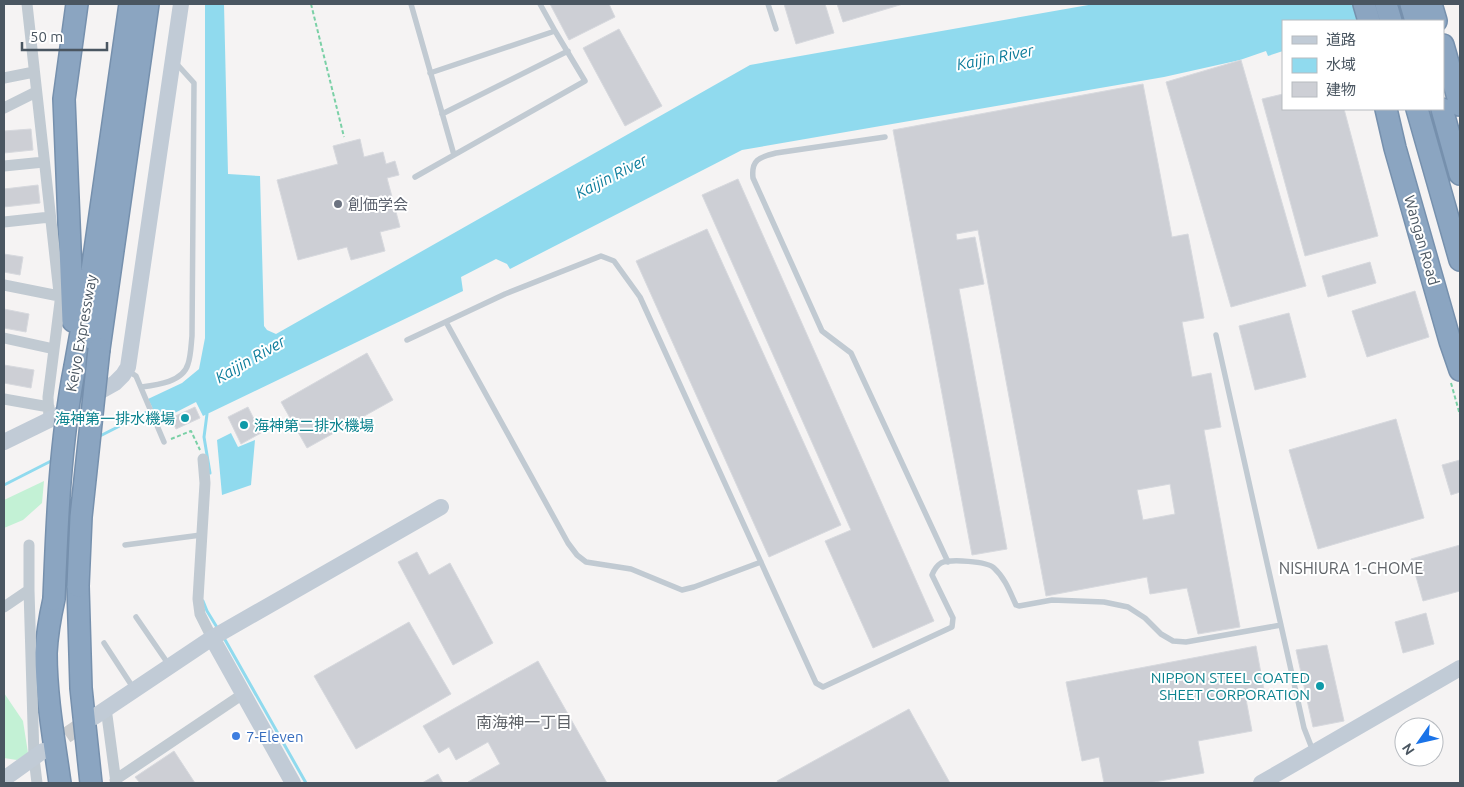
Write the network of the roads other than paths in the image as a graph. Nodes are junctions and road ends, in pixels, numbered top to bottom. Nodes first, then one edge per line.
1 (27, 4) edge
2 (148, 4) edge
3 (181, 4) edge
4 (410, 4) edge
5 (540, 4) edge
6 (768, 4) edge
7 (1364, 4) edge
8 (1386, 4) edge
9 (1412, 4) edge
10 (1431, 4) edge
11 (76, 5) edge
12 (128, 14) edge
13 (1369, 20) edge
14 (1392, 20) edge
15 (1416, 20) edge
16 (1436, 20) edge
17 (776, 29) dead end
18 (555, 31) junction
19 (1444, 49) edge
20 (568, 51) junction
21 (173, 59) junction
22 (34, 72) junction
23 (430, 73) junction
24 (4, 78) edge
25 (36, 92) junction
26 (1460, 105) edge
27 (4, 108) edge
28 (1386, 110) edge
29 (1394, 110) edge
30 (1417, 110) edge
31 (1442, 110) edge
32 (442, 114) junction
33 (885, 137) dead end
34 (454, 155) junction
35 (44, 162) junction
36 (4, 166) edge
37 (1460, 174) edge
38 (415, 178) dead end
39 (50, 217) junction
40 (4, 222) edge
41 (1460, 260) edge
42 (4, 285) edge
43 (59, 296) junction
44 (446, 322) junction
45 (1216, 335) dead end
46 (4, 338) edge
47 (407, 340) dead end
48 (1460, 342) edge
49 (54, 349) junction
50 (75, 366) junction
51 (126, 370) junction
52 (1460, 370) edge
53 (141, 387) junction
54 (4, 399) edge
55 (49, 413) junction
56 (4, 442) edge
57 (164, 442) road end
58 (203, 459) road end
59 (441, 506) dead end
60 (201, 536) junction
61 (29, 544) dead end
62 (125, 545) dead end
63 (761, 562) junction
64 (948, 562) junction
65 (29, 590) junction
66 (54, 599) junction
67 (4, 607) edge
68 (136, 617) dead end
69 (1281, 625) junction
70 (212, 638) junction
71 (104, 643) dead end
72 (169, 666) junction
73 (1460, 668) edge
74 (134, 689) junction
75 (243, 694) junction
76 (100, 712) joint
77 (1314, 753) junction
78 (39, 754) junction
79 (5, 775) edge
80 (115, 782) edge
81 (1266, 782) edge
82 (37, 783) edge
83 (60, 783) edge
84 (71, 783) edge
85 (91, 783) edge
86 (293, 783) edge

1 - 22 street
2 - 85 highway, Keiyo Expressway, bridge
3 - 21 street
4 - 23 lane
5 - 18 lane
6 - 17 lane
7 - 13 highway
8 - 14 highway
9 - 15 highway
10 - 16 highway
11 - 50 highway
12 - 50 highway, Keiyo Expressway
18 - 20 lane
18 - 23 lane
19 - 26 highway
20 - 32 lane
20 - 34 lane
21 - 51 street
21 - 53 lane
22 - 24 street
22 - 25 street
23 - 32 lane
25 - 27 street
25 - 35 street
28 - 52 highway, Wangan Road
29 - 48 highway
30 - 41 highway
31 - 37 highway
32 - 34 lane
33 - 64 lane
34 - 38 lane
35 - 36 street
35 - 39 street
39 - 40 street
39 - 43 street
42 - 43 street
43 - 49 street
44 - 47 lane
44 - 63 lane
44 - 63 lane
45 - 69 lane
46 - 49 street
49 - 55 street
50 - 66 highway, Keiyo Expressway, bridge
51 - 53 lane
51 - 55 street
53 - 57 lane
54 - 55 street
55 - 56 street
58 - 60 street
59 - 70 street
60 - 62 lane
60 - 70 street
61 - 65 street
63 - 64 lane
64 - 69 lane
65 - 67 street
65 - 78 street
66 - 83 highway
66 - 84 highway, Keiyo Expressway
68 - 72 lane
69 - 77 lane
70 - 72 street
70 - 75 street
71 - 74 lane
72 - 74 street
73 - 77 street
74 - 76 street
75 - 80 street
75 - 86 street
76 - 80 street
77 - 81 street
78 - 79 street
78 - 82 street

